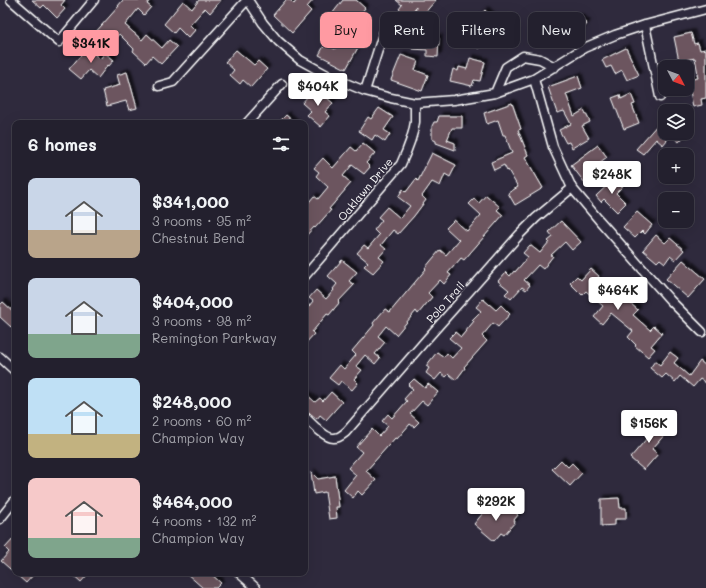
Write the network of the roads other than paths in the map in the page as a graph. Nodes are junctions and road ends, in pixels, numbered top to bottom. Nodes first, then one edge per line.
1 (11, 0) edge
2 (94, 0) edge
3 (248, 0) edge
4 (706, 9) edge
5 (645, 25) junction
6 (380, 44) edge
7 (555, 67) junction
8 (534, 80) junction
9 (282, 84) dead end
10 (159, 86) dead end
11 (365, 91) junction
12 (495, 93) junction
13 (660, 97) dead end
14 (415, 103) junction
15 (250, 120) edge
16 (572, 188) junction
17 (308, 272) edge
18 (702, 332) dead end
19 (0, 357) edge
20 (12, 368) edge
21 (308, 420) edge
22 (12, 504) edge
23 (0, 519) edge
24 (242, 576) edge
25 (256, 588) edge

1 - 2 street
3 - 10 street
3 - 11 street
4 - 5 street
5 - 7 street
5 - 13 street
6 - 11 street
7 - 8 street
7 - 12 street
8 - 12 street
8 - 16 street
9 - 15 street
11 - 14 street
12 - 14 street
14 - 17 street, Oaklawn Drive
16 - 18 street
16 - 21 street, Polo Trail
19 - 20 street
22 - 23 street
24 - 25 street

